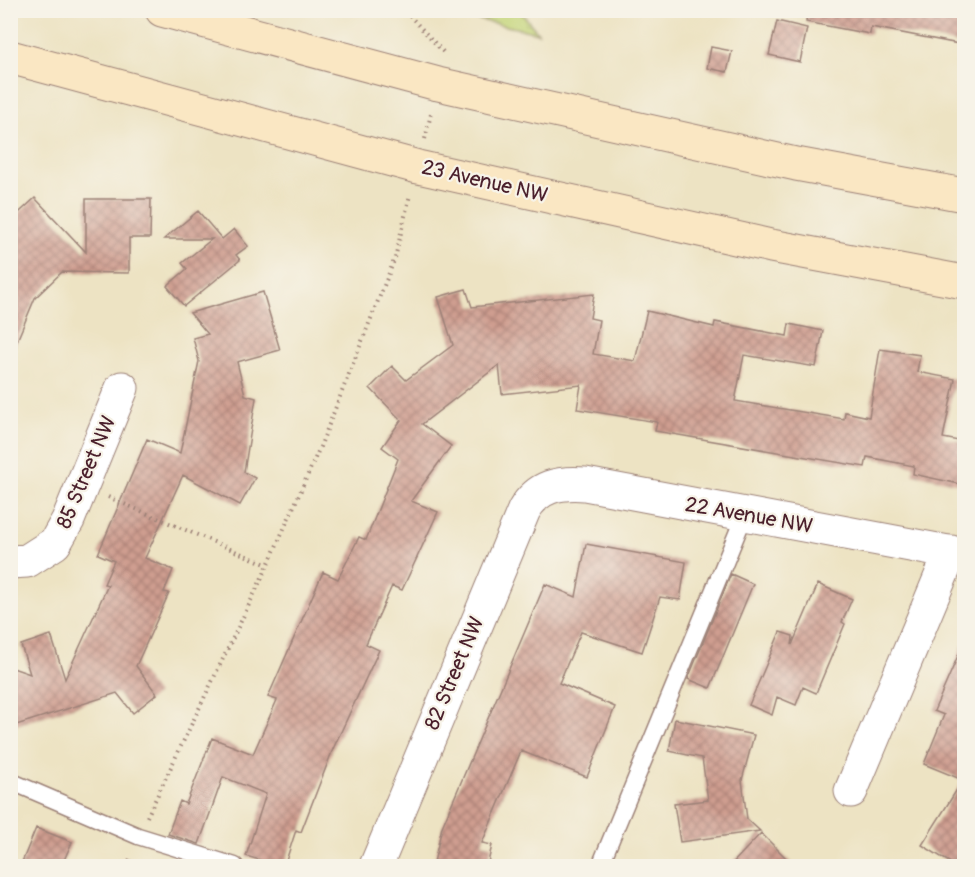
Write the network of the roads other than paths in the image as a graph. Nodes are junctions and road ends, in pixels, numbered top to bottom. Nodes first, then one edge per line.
1 (162, 10) edge
2 (10, 57) edge
3 (964, 195) edge
4 (964, 282) edge
5 (122, 388) dead end
6 (546, 487) joint
7 (745, 514) junction
8 (958, 553) edge
9 (10, 562) edge
10 (10, 781) edge
11 (851, 791) dead end
12 (235, 867) edge
13 (376, 867) edge
14 (600, 867) edge

1 - 3 main road
2 - 4 main road, 23 Avenue NW
5 - 9 street, 85 Street NW
6 - 7 street, 22 Avenue NW
6 - 13 street, 82 Street NW
7 - 8 street, 22 Avenue NW
7 - 14 lane
8 - 11 street, 22 Avenue NW
10 - 12 lane

